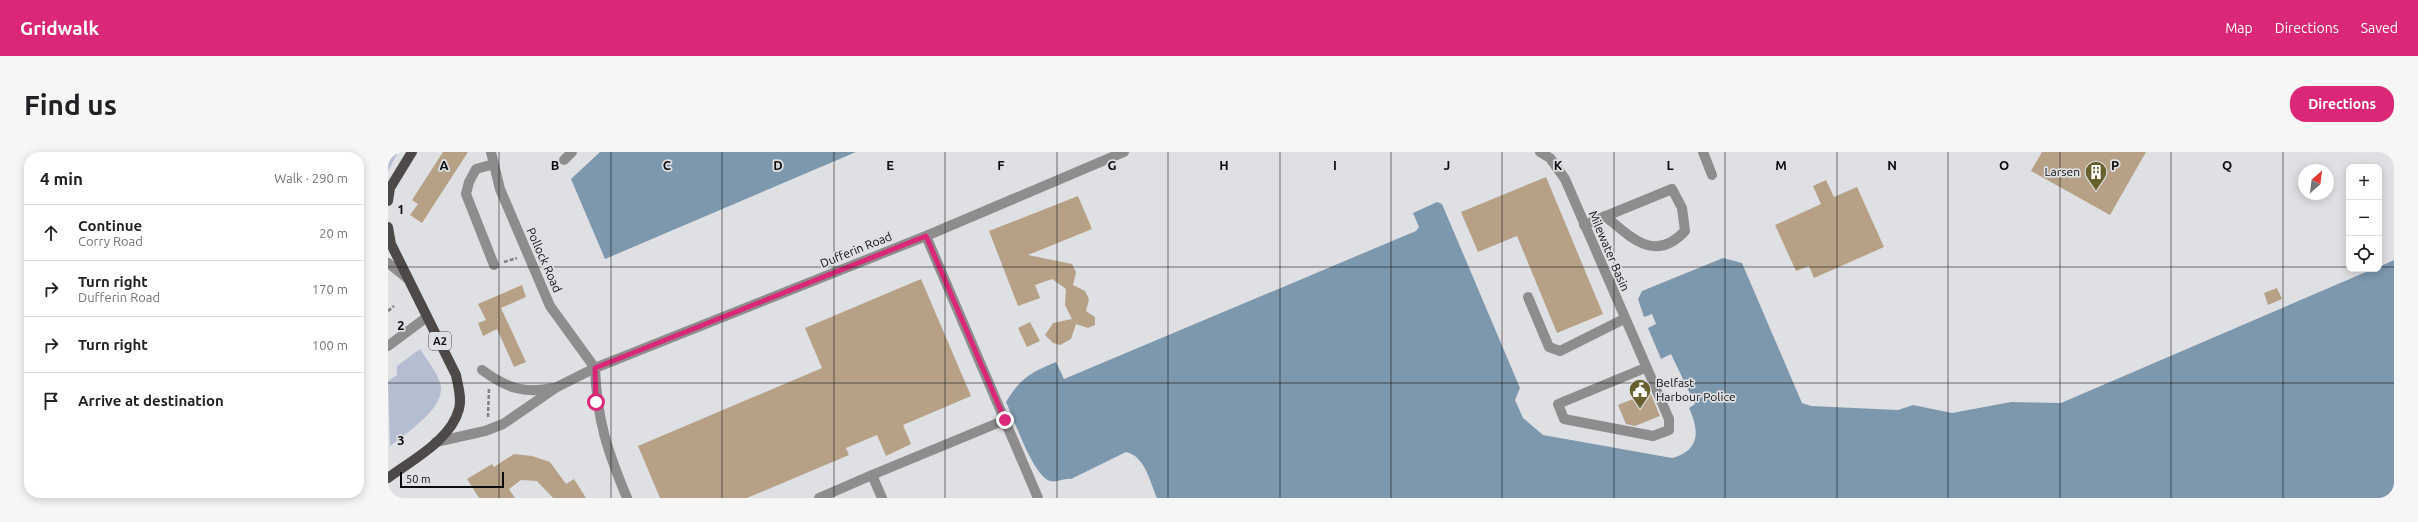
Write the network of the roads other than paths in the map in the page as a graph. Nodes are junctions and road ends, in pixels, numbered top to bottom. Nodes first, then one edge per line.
1 (412, 152) edge
2 (491, 152) edge
3 (572, 152) edge
4 (1124, 152) edge
5 (1540, 152) edge
6 (1703, 152) edge
7 (564, 160) dead end
8 (494, 164) junction
9 (1712, 175) dead end
10 (388, 201) edge
11 (1605, 216) junction
12 (1584, 225) junction
13 (388, 227) edge
14 (926, 236) junction
15 (388, 264) edge
16 (494, 266) road end
17 (407, 278) junction
18 (1528, 297) dead end
19 (427, 317) junction
20 (1624, 319) junction
21 (388, 346) edge
22 (595, 368) junction
23 (1645, 368) junction
24 (482, 370) dead end
25 (557, 387) junction
26 (1005, 420) junction
27 (436, 442) junction
28 (872, 475) junction
29 (388, 478) edge
30 (627, 498) edge
31 (818, 498) edge
32 (882, 498) edge
33 (1038, 498) edge

1 - 10 main road
2 - 8 street, Pollock Road
3 - 7 street
4 - 14 street, Dufferin Road
5 - 12 street, Milewater Basin
6 - 9 street
8 - 16 street
8 - 22 street, Pollock Road
11 - 11 street
11 - 12 street
12 - 20 street, Milewater Basin
13 - 17 main road, A2
14 - 22 street, Dufferin Road
14 - 26 street
15 - 17 street
17 - 19 main road, A2
18 - 20 street
19 - 21 street
19 - 27 main road, A2
20 - 23 street, Milewater Basin
22 - 25 street, Dufferin Road
22 - 30 street
23 - 23 street, Milewater Basin
24 - 25 street
25 - 27 street
26 - 28 street
26 - 33 street
27 - 29 main road, A2
28 - 31 street
28 - 32 street

